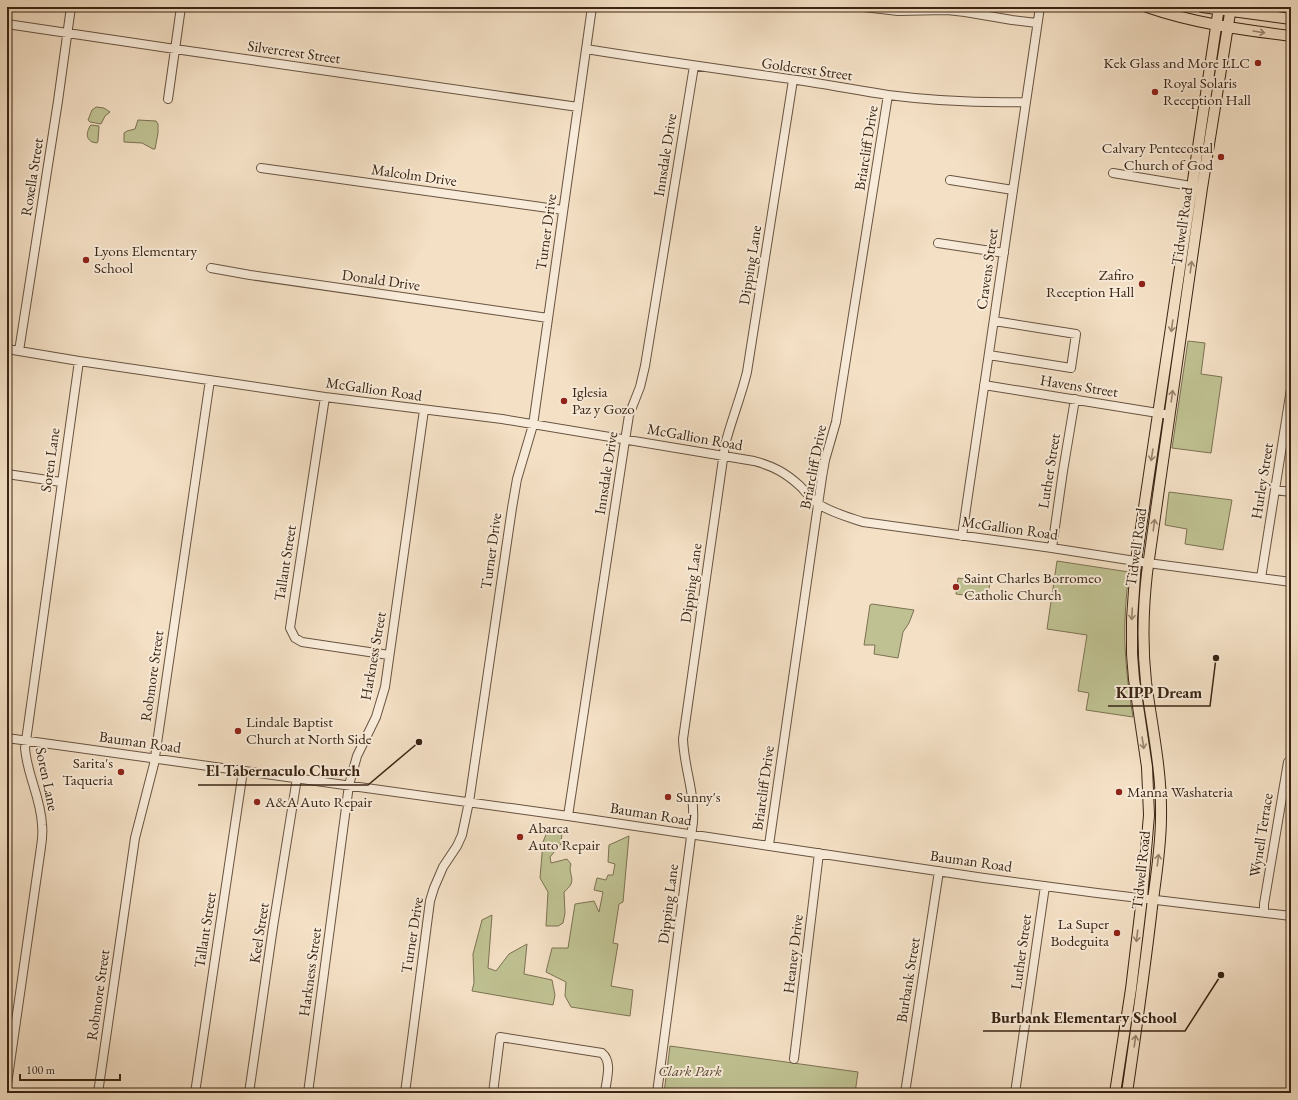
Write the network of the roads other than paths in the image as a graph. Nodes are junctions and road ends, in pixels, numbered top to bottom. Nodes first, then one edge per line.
1 (71, 7) edge
2 (181, 7) edge
3 (592, 7) edge
4 (864, 7) edge
5 (1040, 7) edge
6 (1147, 7) edge
7 (1202, 7) edge
8 (1219, 8) edge
9 (1230, 9) edge
10 (1291, 19) edge
11 (1038, 23) junction
12 (7, 24) edge
13 (1216, 25) junction
14 (1228, 27) junction
15 (67, 33) junction
16 (1291, 36) edge
17 (175, 49) junction
18 (586, 50) junction
19 (694, 66) junction
20 (793, 80) junction
21 (888, 95) junction
22 (168, 99) dead end
23 (1026, 102) junction
24 (578, 107) junction
25 (1203, 112) junction
26 (1214, 114) junction
27 (261, 168) dead end
28 (1113, 173) dead end
29 (950, 180) dead end
30 (1197, 187) junction
31 (1013, 190) junction
32 (563, 210) junction
33 (938, 243) dead end
34 (1004, 253) junction
35 (211, 268) dead end
36 (1180, 308) junction
37 (548, 318) junction
38 (994, 321) junction
39 (7, 349) edge
40 (19, 351) junction
41 (989, 355) junction
42 (79, 361) junction
43 (210, 380) junction
44 (984, 385) junction
45 (1291, 389) edge
46 (325, 397) junction
47 (1075, 399) junction
48 (1290, 402) edge
49 (424, 410) junction
50 (1158, 413) junction
51 (1170, 414) junction
52 (533, 424) junction
53 (625, 439) junction
54 (724, 455) junction
55 (7, 474) edge
56 (61, 482) junction
57 (1275, 490) junction
58 (1291, 492) edge
59 (819, 505) junction
60 (962, 536) junction
61 (1052, 548) junction
62 (1136, 561) junction
63 (1148, 563) junction
64 (1261, 578) junction
65 (1291, 582) edge
66 (1132, 654) junction
67 (1144, 654) junction
68 (389, 655) junction
69 (1140, 723) junction
70 (1153, 725) junction
71 (7, 738) edge
72 (26, 741) junction
73 (154, 759) junction
74 (1288, 762) dead end
75 (243, 771) junction
76 (297, 778) junction
77 (349, 785) junction
78 (469, 802) junction
79 (1149, 815) junction
80 (568, 816) junction
81 (1161, 816) junction
82 (691, 834) junction
83 (769, 845) junction
84 (819, 853) junction
85 (939, 870) junction
86 (1045, 886) junction
87 (1142, 898) junction
88 (1153, 899) junction
89 (1264, 912) junction
90 (1291, 916) edge
91 (1131, 989) junction
92 (1142, 990) junction
93 (794, 1058) dead end
94 (1119, 1066) junction
95 (1131, 1069) junction
96 (7, 1084) edge
97 (98, 1093) edge
98 (195, 1093) edge
99 (249, 1093) edge
100 (308, 1093) edge
101 (405, 1093) edge
102 (493, 1093) edge
103 (605, 1093) edge
104 (657, 1093) edge
105 (905, 1093) edge
106 (1014, 1093) edge
107 (1115, 1093) edge
108 (1127, 1093) edge

1 - 15 street, Roxella Street
2 - 17 street
3 - 18 street, Turner Drive
4 - 11 street
5 - 11 street, Cravens Street
6 - 13 main road
7 - 8 main road
8 - 9 main road
8 - 13 main road, Tidwell Road
9 - 10 main road
9 - 14 main road, Tidwell Road
11 - 23 street, Cravens Street
12 - 15 street, Silvercrest Street
13 - 14 main road
13 - 25 main road, Tidwell Road
14 -> 16 main road
14 - 26 main road, Tidwell Road
15 - 17 street, Silvercrest Street
15 - 40 street, Roxella Street
17 - 22 street
17 - 24 street, Silvercrest Street
18 - 19 street, Goldcrest Street
18 - 24 street, Turner Drive
19 - 20 street, Goldcrest Street
19 - 53 street, Innsdale Drive
20 - 21 street, Goldcrest Street
20 - 54 street, Dipping Lane
21 - 23 street, Goldcrest Street
21 - 59 street, Briarcliff Drive
23 - 31 street, Cravens Street
24 - 32 street, Turner Drive
25 - 26 main road
25 - 30 main road, Tidwell Road
26 - 30 main road, Tidwell Road
27 - 32 street, Malcolm Drive
28 - 30 street
29 - 31 street
30 - 36 main road, Tidwell Road
31 - 34 street, Cravens Street
32 - 37 street, Turner Drive
33 - 34 street
34 - 38 street, Cravens Street
35 - 37 street, Donald Drive
36 -> 50 main road, Tidwell Road
51 -> 36 main road, Tidwell Road
37 - 52 street, Turner Drive
38 - 41 street, Cravens Street
38 - 41 street
39 - 40 street, McGallion Road
40 - 42 street, McGallion Road
41 - 44 street, Cravens Street
42 - 43 street, McGallion Road
42 - 56 street, Soren Lane
43 - 46 street, McGallion Road
43 - 73 street, Robmore Street
44 - 47 street, Havens Street
44 - 60 street, Cravens Street
45 - 48 street, Hurley Street
46 - 49 street, McGallion Road
46 - 68 street, Tallant Street
47 - 50 street, Havens Street
47 - 61 street, Luther Street
48 - 57 street, Hurley Street
49 - 52 street, McGallion Road
49 - 68 street, Harkness Street
50 - 51 street, Havens Street
50 -> 62 main road, Tidwell Road
63 -> 51 main road, Tidwell Road
52 - 53 street, McGallion Road
52 - 78 street, Turner Drive
53 - 54 street, McGallion Road
53 - 80 street, Innsdale Drive
54 - 59 street, McGallion Road
54 - 82 street, Dipping Lane
55 - 56 street
56 - 72 street, Soren Lane
57 - 58 street
57 - 64 street, Hurley Street
59 - 60 street, McGallion Road
59 - 83 street, Briarcliff Drive
60 - 61 street, McGallion Road
61 - 62 street, McGallion Road
62 - 63 street, McGallion Road
62 -> 66 main road, Tidwell Road
63 - 64 street, McGallion Road
63 - 67 main road, Tidwell Road
64 - 65 street, McGallion Road
66 - 67 main road
66 - 69 main road, Tidwell Road
67 - 70 main road, Tidwell Road
68 - 77 street, Harkness Street
69 - 70 main road
69 -> 79 main road, Tidwell Road
70 - 81 main road, Tidwell Road
71 - 72 street, Bauman Road
72 - 73 street, Bauman Road
72 - 96 street, Soren Lane
73 - 75 street, Bauman Road
73 - 97 street, Robmore Street
74 - 89 street, Wynell Terrace
75 - 76 street, Bauman Road
75 - 98 street, Tallant Street
76 - 77 street, Bauman Road
76 - 99 street, Keel Street
77 - 78 street, Bauman Road
77 - 100 street, Harkness Street
78 - 80 street, Bauman Road
78 - 101 street, Turner Drive
79 - 81 main road
79 - 87 main road, Tidwell Road
80 - 82 street, Bauman Road
88 -> 81 main road, Tidwell Road
82 - 83 street, Bauman Road
82 - 104 street, Dipping Lane
83 - 84 street, Bauman Road
84 - 85 street, Bauman Road
84 - 93 street, Heaney Drive
85 - 86 street, Bauman Road
85 - 105 street, Burbank Street
86 - 87 street, Bauman Road
86 - 106 street, Luther Street
87 - 88 street, Bauman Road
87 -> 91 main road, Tidwell Road
88 - 89 street, Bauman Road
88 - 92 main road, Tidwell Road
89 - 90 street, Bauman Road
91 - 92 main road
91 - 94 main road, Tidwell Road
95 -> 92 main road, Tidwell Road
94 - 95 main road
94 - 107 main road, Tidwell Road
95 - 108 main road, Tidwell Road
102 - 103 street

